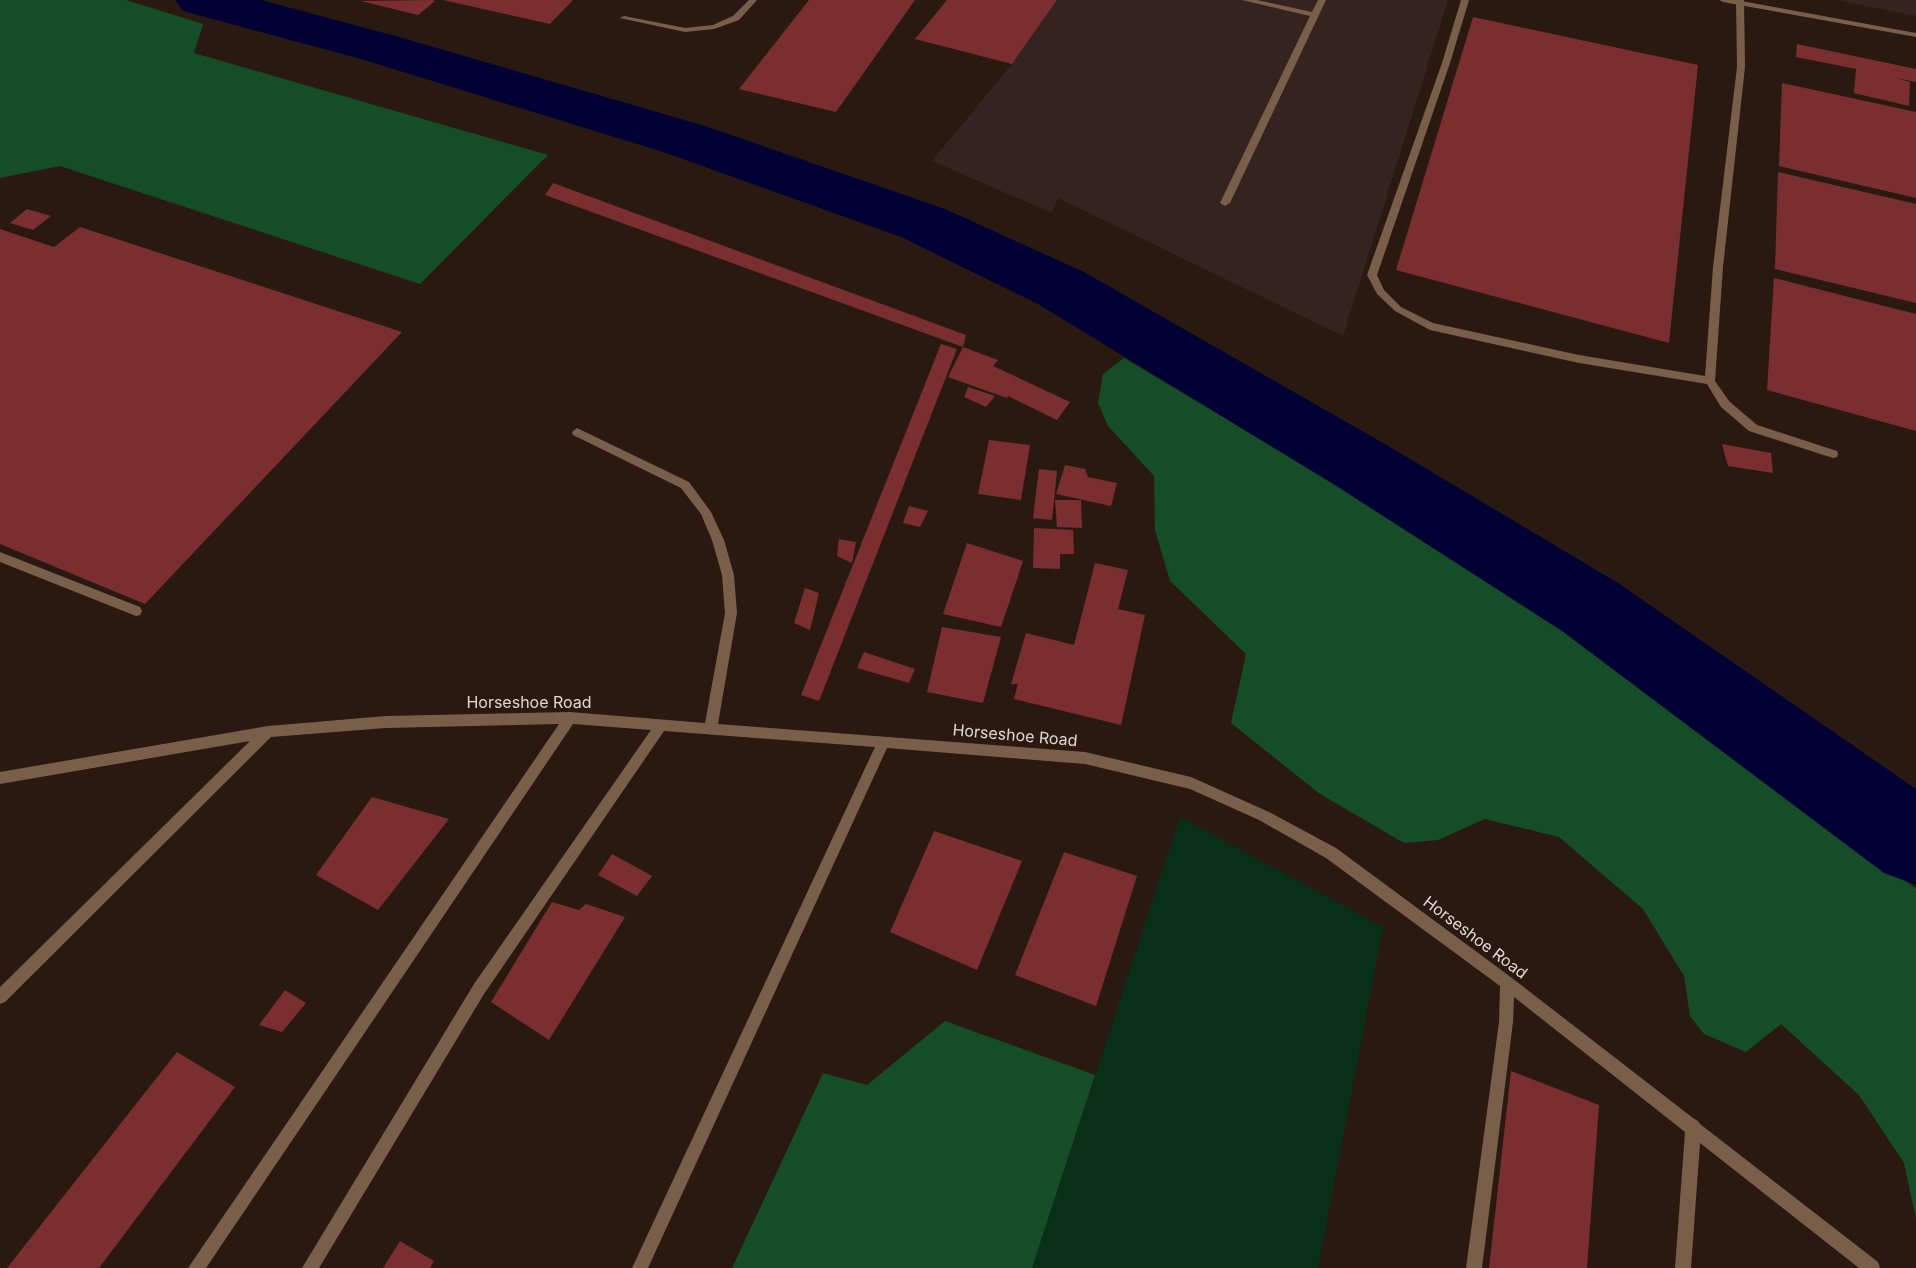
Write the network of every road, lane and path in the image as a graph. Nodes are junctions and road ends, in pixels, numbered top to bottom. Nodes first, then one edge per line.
1 (753, 0) edge
2 (1246, 0) edge
3 (1322, 0) edge
4 (1465, 0) edge
5 (1723, 0) edge
6 (1740, 2) edge
7 (1315, 15) junction
8 (624, 18) dead end
9 (1916, 35) edge
10 (1225, 203) dead end
11 (1710, 381) junction
12 (577, 432) dead end
13 (1833, 454) dead end
14 (0, 556) edge
15 (136, 611) dead end
16 (570, 718) junction
17 (662, 724) junction
18 (711, 727) junction
19 (268, 732) junction
20 (884, 741) junction
21 (0, 777) edge
22 (1507, 982) junction
23 (0, 997) edge
24 (1693, 1126) junction
25 (196, 1268) edge
26 (310, 1268) edge
27 (640, 1268) edge
28 (1474, 1268) edge
29 (1683, 1268) edge
30 (1872, 1268) edge

1 - 8 street
2 - 7 street
3 - 7 street
4 - 11 street
5 - 6 street
6 - 9 street
6 - 11 street
7 - 10 street
11 - 13 street
12 - 18 street
14 - 15 street
16 - 17 street, Horseshoe Road
16 - 19 street, Horseshoe Road
16 - 25 street
17 - 18 street, Horseshoe Road
17 - 26 street
18 - 20 street, Horseshoe Road
19 - 21 street, Horseshoe Road
19 - 23 street
20 - 22 street, Horseshoe Road
20 - 27 street
22 - 24 street, Horseshoe Road
22 - 28 street
24 - 29 street
24 - 30 street, Horseshoe Road

